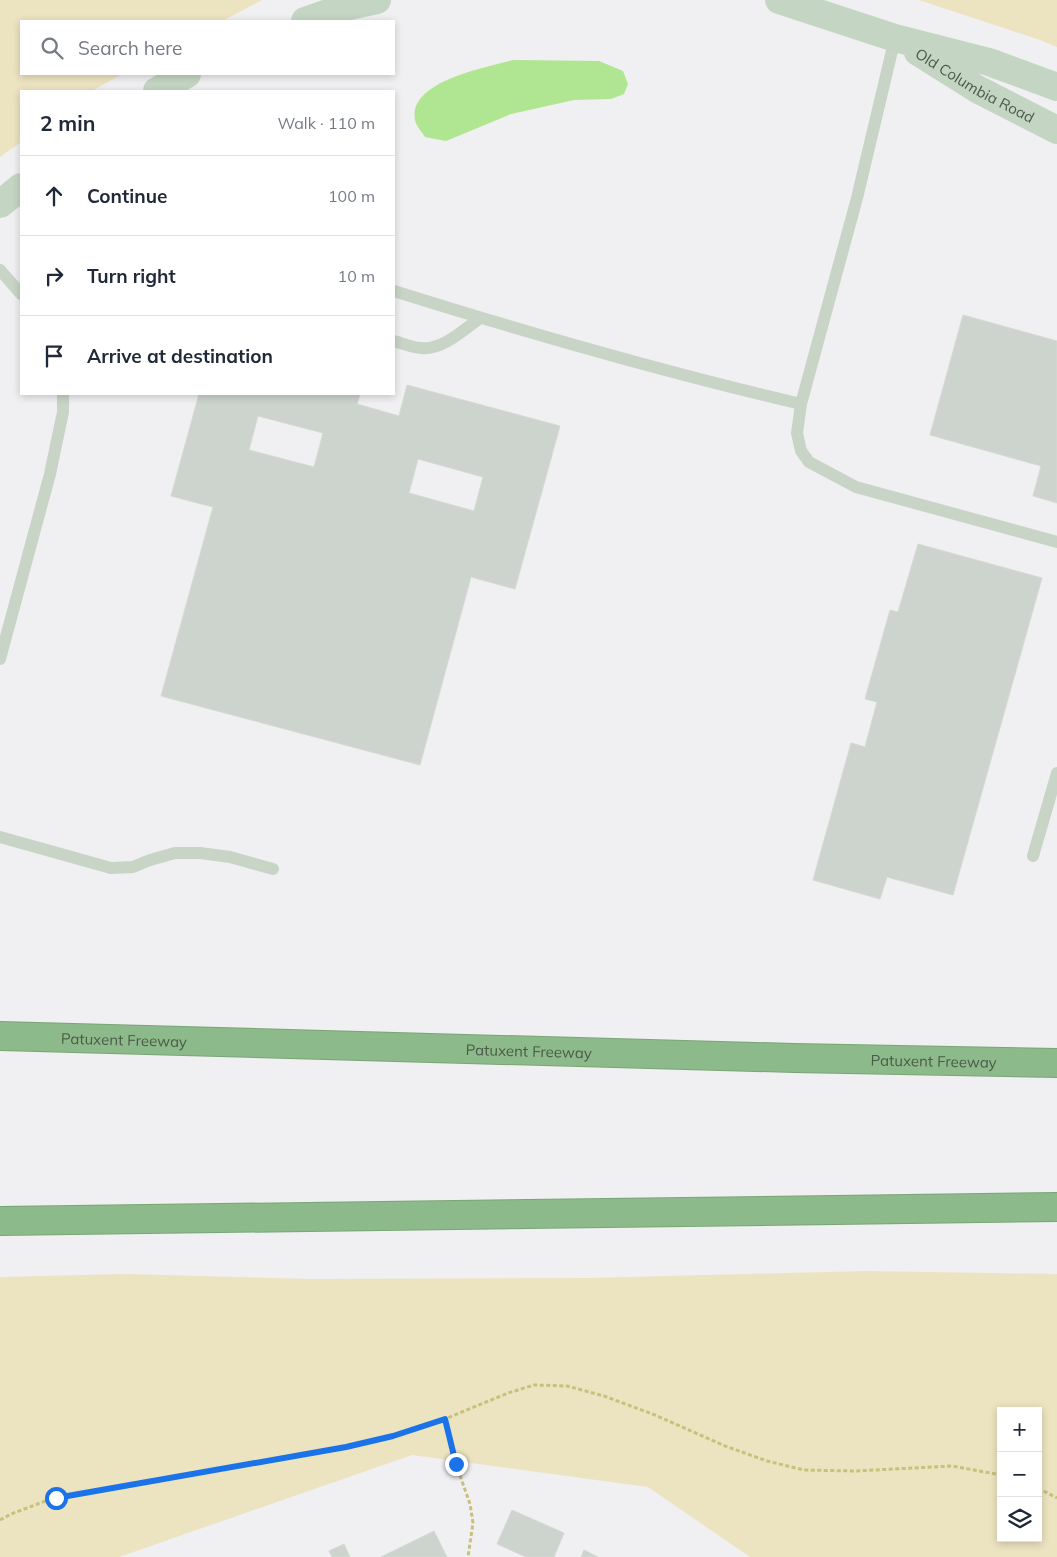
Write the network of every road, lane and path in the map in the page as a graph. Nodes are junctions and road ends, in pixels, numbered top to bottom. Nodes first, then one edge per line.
1 (377, 0) edge
2 (779, 0) edge
3 (308, 20) edge
4 (895, 38) junction
5 (185, 75) edge
6 (1057, 87) edge
7 (159, 90) edge
8 (1057, 130) edge
9 (20, 188) edge
10 (0, 204) edge
11 (0, 270) edge
12 (395, 291) edge
13 (20, 293) edge
14 (480, 318) junction
15 (395, 341) edge
16 (63, 395) edge
17 (801, 404) junction
18 (1057, 542) edge
19 (0, 659) edge
20 (1057, 773) edge
21 (0, 837) edge
22 (1033, 856) dead end
23 (273, 869) dead end
24 (0, 1036) edge
25 (1057, 1063) edge
26 (1057, 1207) edge
27 (941, 1208) junction
28 (1057, 1213) edge
29 (0, 1221) edge
30 (445, 1419) junction
31 (997, 1474) edge
32 (1042, 1490) edge
33 (1057, 1498) edge
34 (0, 1520) edge
35 (468, 1557) edge

1 - 3 street
2 - 4 street, Old Columbia Road
4 - 6 street, Old Columbia Road
4 - 8 street, Old Columbia Road
4 - 17 lane
5 - 7 street
9 - 10 street
11 - 13 lane
12 - 14 lane
14 - 15 lane
14 - 17 lane
16 - 19 lane
17 - 18 lane
20 - 22 lane
21 - 23 lane
24 - 25 highway, Patuxent Freeway
26 - 27 highway
27 - 28 highway
27 - 29 highway
30 - 31 path
30 - 34 path
30 - 35 path
32 - 33 path

